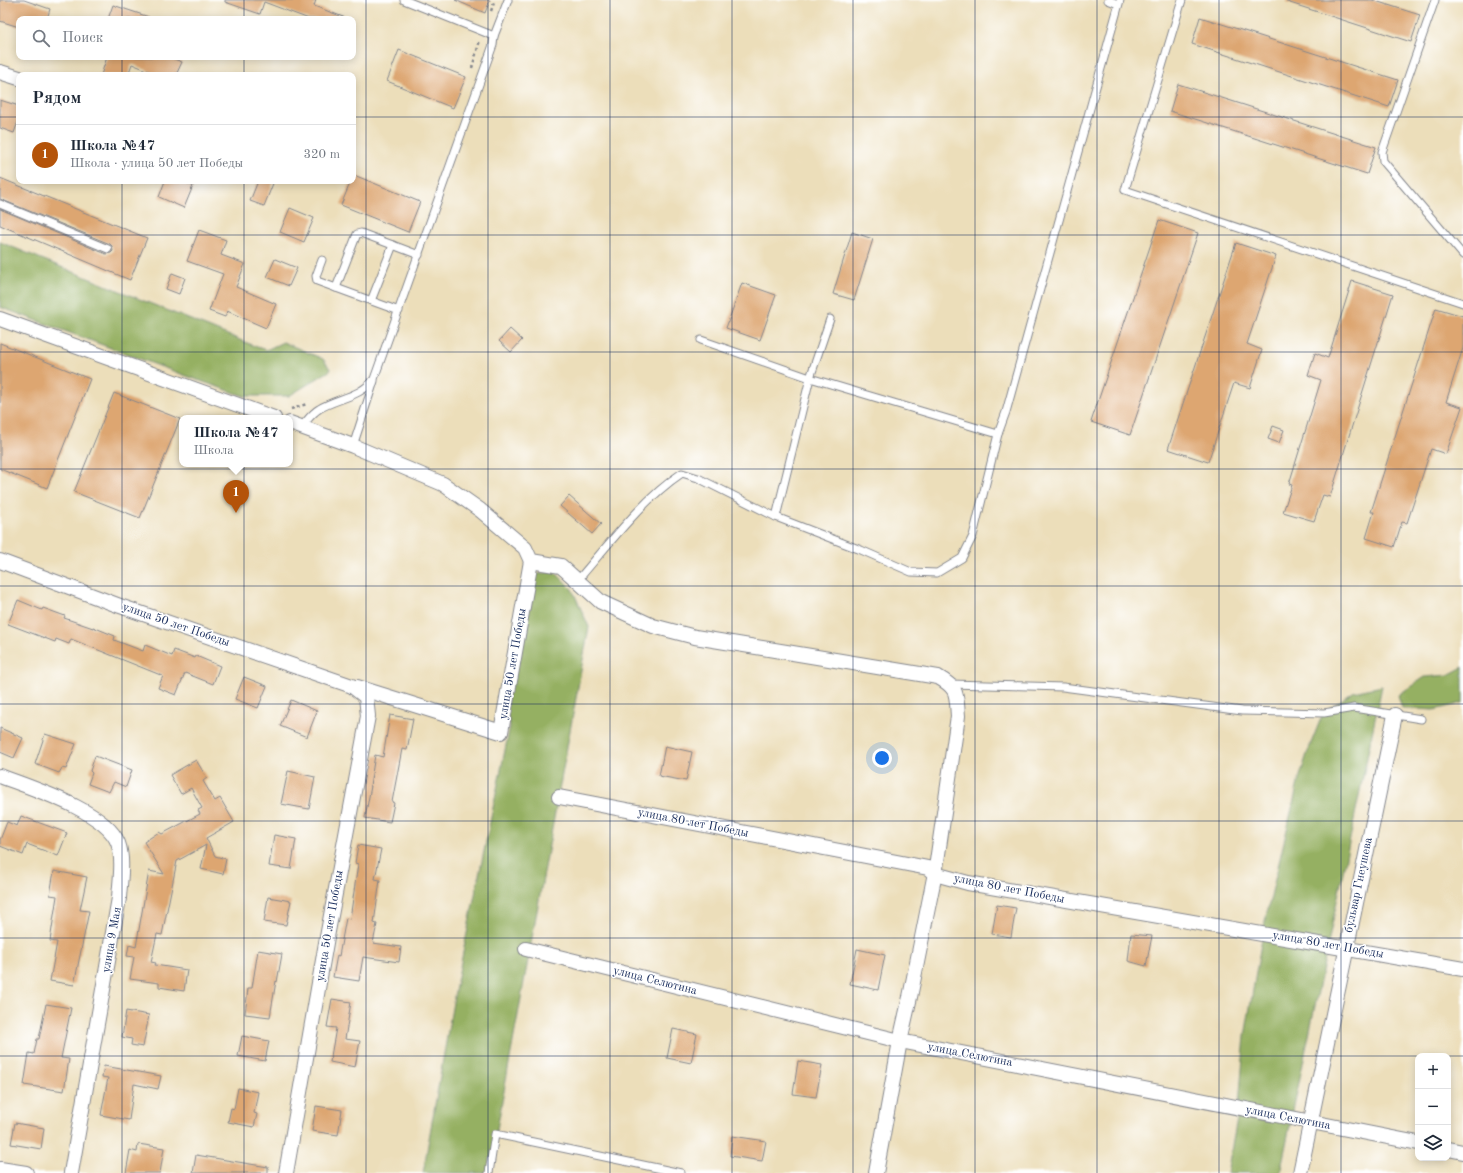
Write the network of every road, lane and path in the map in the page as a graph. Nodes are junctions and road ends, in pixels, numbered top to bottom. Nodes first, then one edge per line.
1 (404, 0) edge
2 (508, 0) edge
3 (1108, 0) edge
4 (1182, 0) edge
5 (1435, 0) edge
6 (1119, 2) edge
7 (494, 36) junction
8 (0, 72) edge
9 (16, 77) edge
10 (0, 204) edge
11 (393, 245) junction
12 (108, 249) dead end
13 (419, 255) junction
14 (1463, 255) edge
15 (322, 260) dead end
16 (336, 288) junction
17 (371, 301) junction
18 (1463, 303) edge
19 (399, 311) junction
20 (0, 319) edge
21 (830, 319) dead end
22 (701, 340) dead end
23 (810, 378) junction
24 (374, 379) junction
25 (266, 415) edge
26 (296, 425) edge
27 (998, 434) junction
28 (353, 446) junction
29 (776, 517) junction
30 (0, 561) edge
31 (532, 561) junction
32 (577, 581) junction
33 (950, 684) junction
34 (352, 686) junction
35 (1394, 715) junction
36 (1421, 719) dead end
37 (0, 776) edge
38 (559, 797) dead end
39 (935, 874) junction
40 (1346, 948) junction
41 (526, 949) dead end
42 (1463, 969) edge
43 (900, 1041) junction
44 (1310, 1122) junction
45 (1415, 1142) edge
46 (1451, 1150) edge
47 (1463, 1152) edge
48 (0, 1169) edge
49 (26, 1173) edge
50 (71, 1173) edge
51 (286, 1173) edge
52 (489, 1173) edge
53 (681, 1173) edge
54 (876, 1173) edge
55 (1300, 1173) edge

1 - 7 lane
2 - 7 lane
3 - 6 lane
4 - 18 lane
5 - 14 lane
6 - 27 lane
7 - 13 lane
8 - 9 street
10 - 12 lane
11 - 13 lane
11 - 16 lane
11 - 17 lane
13 - 19 lane
15 - 16 lane
16 - 17 lane
17 - 19 lane
19 - 24 lane
20 - 25 street
21 - 23 lane
22 - 23 lane
23 - 27 lane
23 - 29 lane
24 - 26 lane
24 - 28 lane
26 - 28 street
27 - 29 lane
28 - 31 street
29 - 32 lane
30 - 34 street, улица 50 лет Победы
31 - 32 street
31 - 34 street, улица 50 лет Победы
32 - 33 street
33 - 35 lane
33 - 39 street
34 - 51 street, улица 50 лет Победы
35 - 36 lane
35 - 40 street, бульвар Гнеушева
37 - 50 street, улица 9 Мая
38 - 39 street, улица 80 лет Победы
39 - 40 street, улица 80 лет Победы
39 - 43 street
40 - 42 street, улица 80 лет Победы
40 - 44 street, бульвар Гнеушева
41 - 43 street, улица Селютина
43 - 44 street, улица Селютина
43 - 54 street
44 - 45 street, улица Селютина
44 - 55 street, бульвар Гнеушева
46 - 47 street
48 - 49 street
52 - 53 lane

